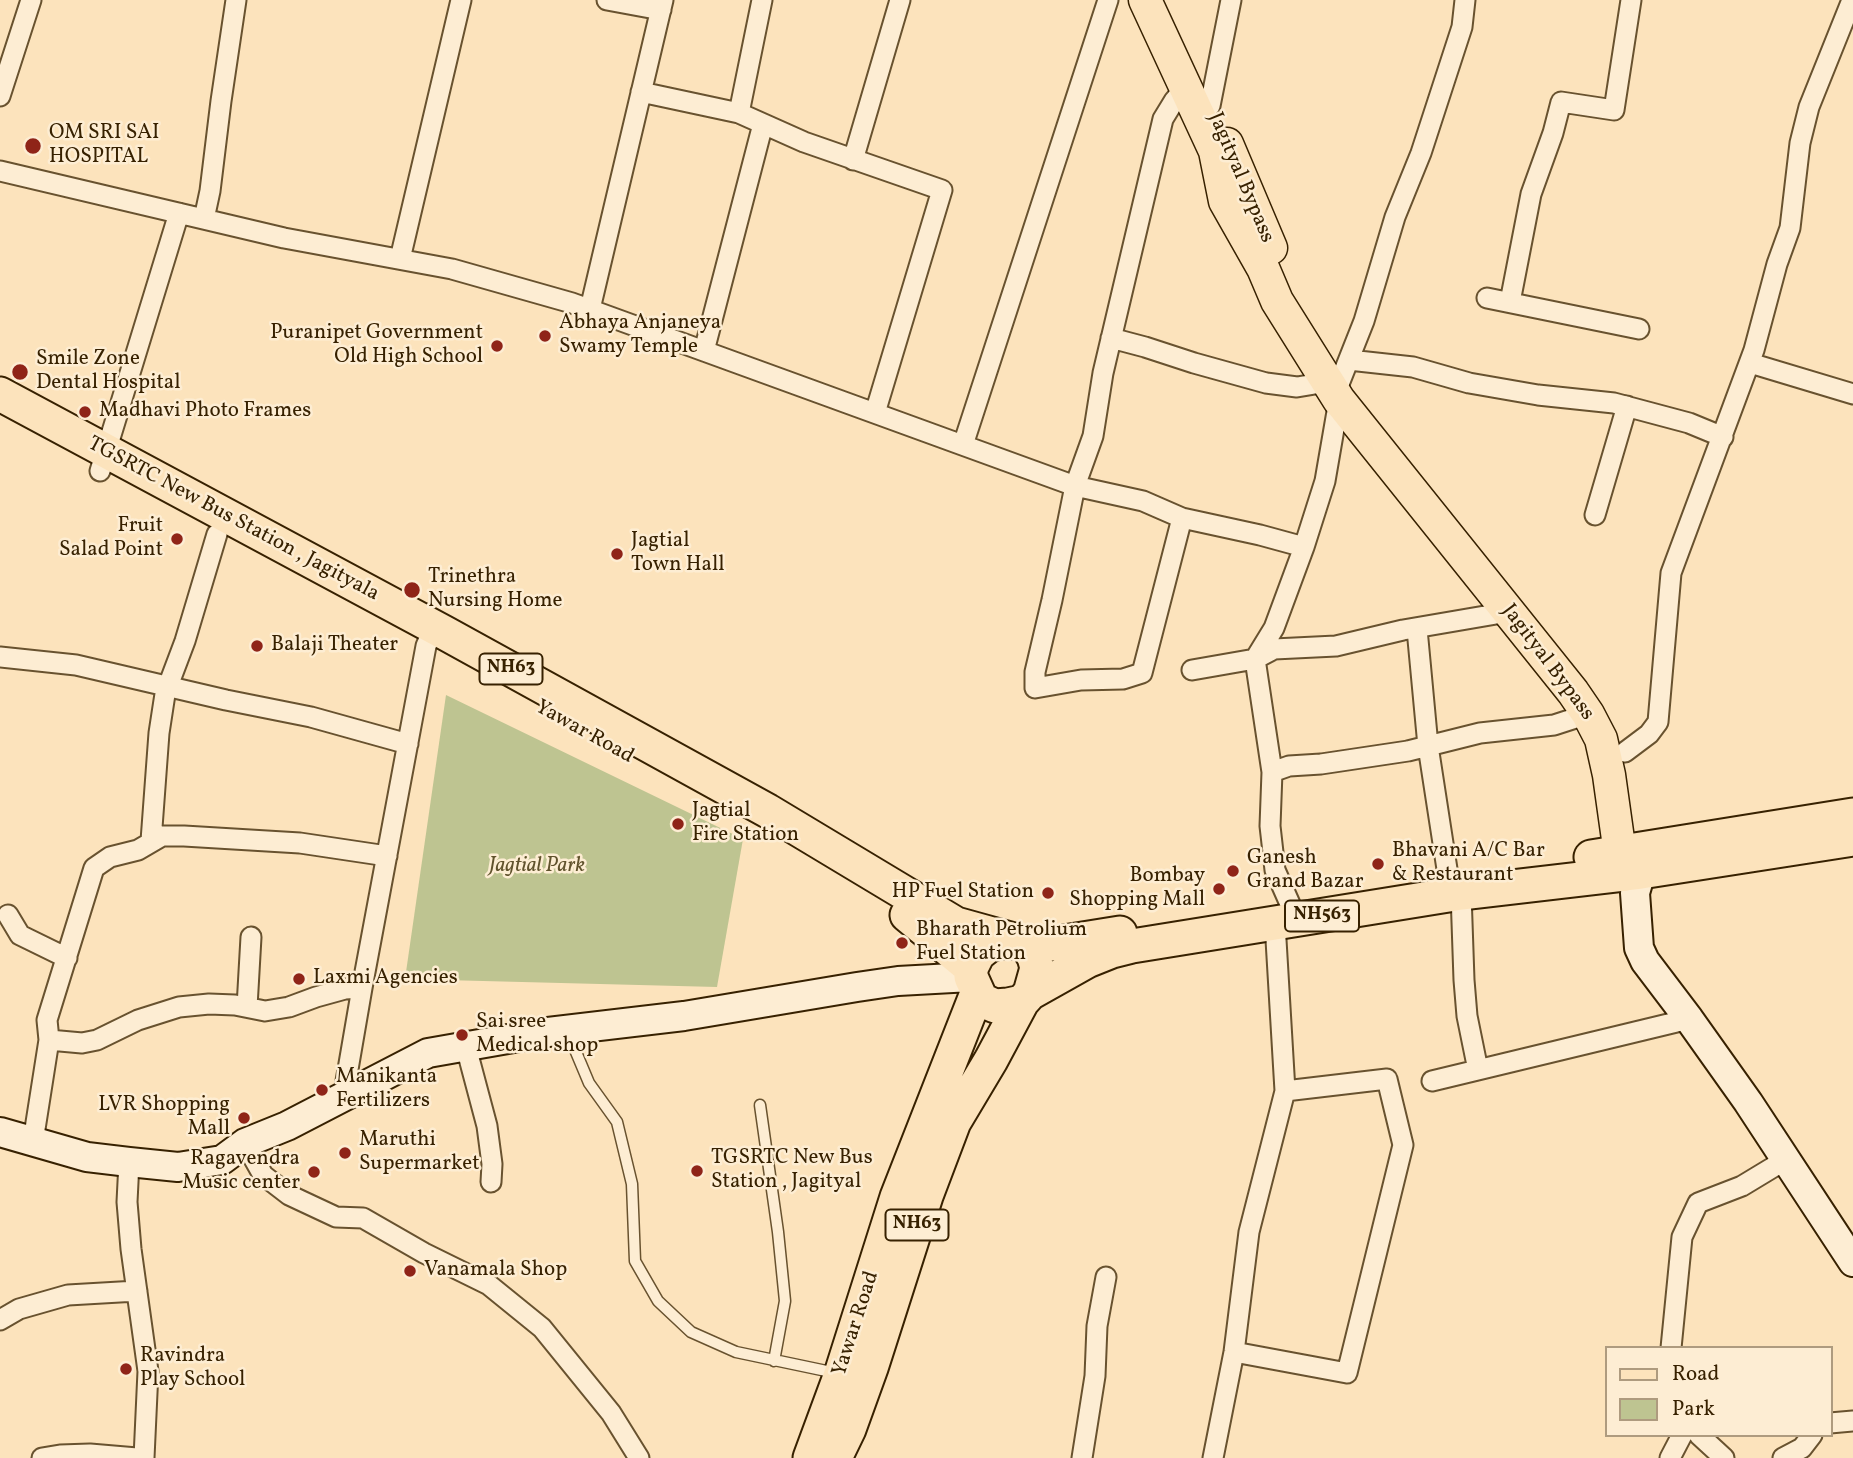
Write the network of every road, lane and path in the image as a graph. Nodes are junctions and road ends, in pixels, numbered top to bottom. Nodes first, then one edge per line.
1 (31, 0) edge
2 (236, 0) edge
3 (461, 0) edge
4 (607, 0) edge
5 (762, 0) edge
6 (900, 0) edge
7 (1108, 0) edge
8 (1144, 0) edge
9 (1160, 0) edge
10 (1231, 0) edge
11 (1465, 0) edge
12 (1631, 0) edge
13 (1852, 0) edge
14 (662, 5) edge
15 (641, 92) junction
16 (0, 96) edge
17 (1198, 97) junction
18 (739, 113) junction
19 (763, 124) junction
20 (853, 160) junction
21 (0, 172) edge
22 (179, 213) junction
23 (204, 219) junction
24 (400, 259) junction
25 (1487, 298) dead end
26 (1510, 302) junction
27 (590, 309) junction
28 (1639, 329) dead end
29 (1111, 338) junction
30 (704, 351) junction
31 (1750, 363) junction
32 (1338, 382) junction
33 (0, 394) edge
34 (1853, 394) edge
35 (1627, 406) junction
36 (875, 413) junction
37 (0, 417) edge
38 (1723, 437) junction
39 (963, 446) junction
40 (103, 461) junction
41 (1075, 486) junction
42 (1595, 515) dead end
43 (1182, 518) junction
44 (217, 534) junction
45 (1304, 547) junction
46 (1508, 611) junction
47 (1417, 629) junction
48 (430, 637) junction
49 (0, 657) edge
50 (1255, 659) junction
51 (1192, 670) dead end
52 (168, 687) junction
53 (1588, 714) junction
54 (408, 744) junction
55 (1429, 746) junction
56 (1625, 752) junction
57 (1272, 772) junction
58 (1853, 815) edge
59 (1853, 839) edge
60 (151, 841) junction
61 (387, 856) junction
62 (1632, 868) junction
63 (1455, 888) junction
64 (1283, 914) junction
65 (8, 915) dead end
66 (251, 937) dead end
67 (1021, 942) junction
68 (67, 958) junction
69 (973, 979) junction
70 (362, 988) junction
71 (1026, 997) junction
72 (247, 1007) junction
73 (1689, 1019) junction
74 (567, 1030) junction
75 (49, 1041) junction
76 (466, 1047) junction
77 (1478, 1070) junction
78 (1432, 1082) dead end
79 (1285, 1091) junction
80 (348, 1095) junction
81 (760, 1105) dead end
82 (0, 1132) edge
83 (31, 1141) junction
84 (246, 1143) junction
85 (1785, 1160) junction
86 (129, 1162) junction
87 (491, 1182) dead end
88 (1853, 1262) edge
89 (1106, 1277) dead end
90 (137, 1291) junction
91 (0, 1320) edge
92 (1671, 1346) edge
93 (1234, 1352) junction
94 (774, 1361) junction
95 (841, 1374) junction
96 (1853, 1421) edge
97 (1832, 1423) edge
98 (1681, 1437) edge
99 (1701, 1437) edge
100 (1810, 1437) edge
101 (42, 1458) edge
102 (137, 1458) edge
103 (145, 1458) edge
104 (639, 1458) edge
105 (810, 1458) edge
106 (835, 1458) edge
107 (1082, 1458) edge
108 (1213, 1458) edge
109 (1670, 1458) edge
110 (1724, 1458) edge
111 (1783, 1458) edge

1 - 16 street
2 - 23 street
3 - 24 street
4 - 14 street
5 - 18 street
6 - 20 street
7 - 39 street
8 - 17 main road, Jagityal Bypass
9 - 17 main road, Jagityal Bypass
10 - 17 street
11 - 32 street
12 - 26 street
13 - 31 street
14 - 15 street
15 - 18 street
15 - 27 street
17 - 29 street
17 - 32 main road, Jagityal Bypass
18 - 19 street
19 - 20 street
19 - 30 street
20 - 36 street
21 - 22 street
22 - 23 street
22 - 40 street
23 - 24 street
24 - 27 street
25 - 26 street
26 - 28 street
27 - 30 street
29 - 32 street
29 - 41 street
30 - 36 street
31 - 34 street
31 - 38 street
32 - 35 street
32 - 45 street
32 - 46 main road, Jagityal Bypass
32 - 56 main road, Jagityal Bypass
33 - 40 highway, TGSRTC New Bus Station , Jagityala / NH63
35 - 38 street
35 - 42 street
36 - 39 street
37 - 40 highway, Yawar Road / NH63
38 - 56 street
39 - 41 street
40 - 44 highway, Yawar Road / NH63
40 - 48 highway, TGSRTC New Bus Station , Jagityala / NH63
41 - 43 street
41 - 43 street
43 - 45 street
44 - 48 highway, Yawar Road / NH63
44 - 52 street
45 - 50 street
46 - 47 street
46 - 53 main road, Jagityal Bypass
47 - 50 street
47 - 55 street
48 - 54 street
48 - 67 highway, TGSRTC New Bus Station , Jagityala / NH63
48 - 69 highway, Yawar Road / NH63
49 - 52 street
50 - 51 street
50 - 57 street
52 - 54 street
52 - 60 street
53 - 55 street
53 - 62 main road, Jagityal Bypass
54 - 61 street
55 - 57 street
55 - 63 street
56 - 62 main road, Jagityal Bypass
57 - 64 street
58 - 62 highway, NH563
59 - 62 highway, NH563
60 - 61 street
60 - 68 street
61 - 70 street
62 - 63 highway, NH563
62 - 73 main road
63 - 64 highway, NH563
63 - 77 street
64 - 67 highway, NH563
64 - 71 highway, NH563
64 - 79 street
65 - 68 street
66 - 72 street
67 - 69 highway, NH563
67 - 71 highway, NH63
68 - 75 street
69 - 71 highway, NH563
69 - 74 main road
69 - 95 highway, Yawar Road / NH63
70 - 72 street
70 - 80 street
71 - 106 highway, NH63
72 - 75 street
73 - 77 street
73 - 85 main road
74 - 76 main road
74 - 94 lane
75 - 83 street
76 - 80 main road
76 - 87 street
77 - 78 street
79 - 93 street
79 - 93 street
80 - 84 main road
81 - 94 lane
82 - 83 main road
83 - 86 main road
84 - 86 main road
84 - 104 street
85 - 88 main road
85 - 92 street
86 - 90 street
89 - 107 street
90 - 91 street
90 - 103 street
93 - 108 street
94 - 95 lane
95 - 105 highway, Yawar Road / NH63
96 - 97 street
98 - 109 street
99 - 110 street
100 - 111 street
101 - 102 street

